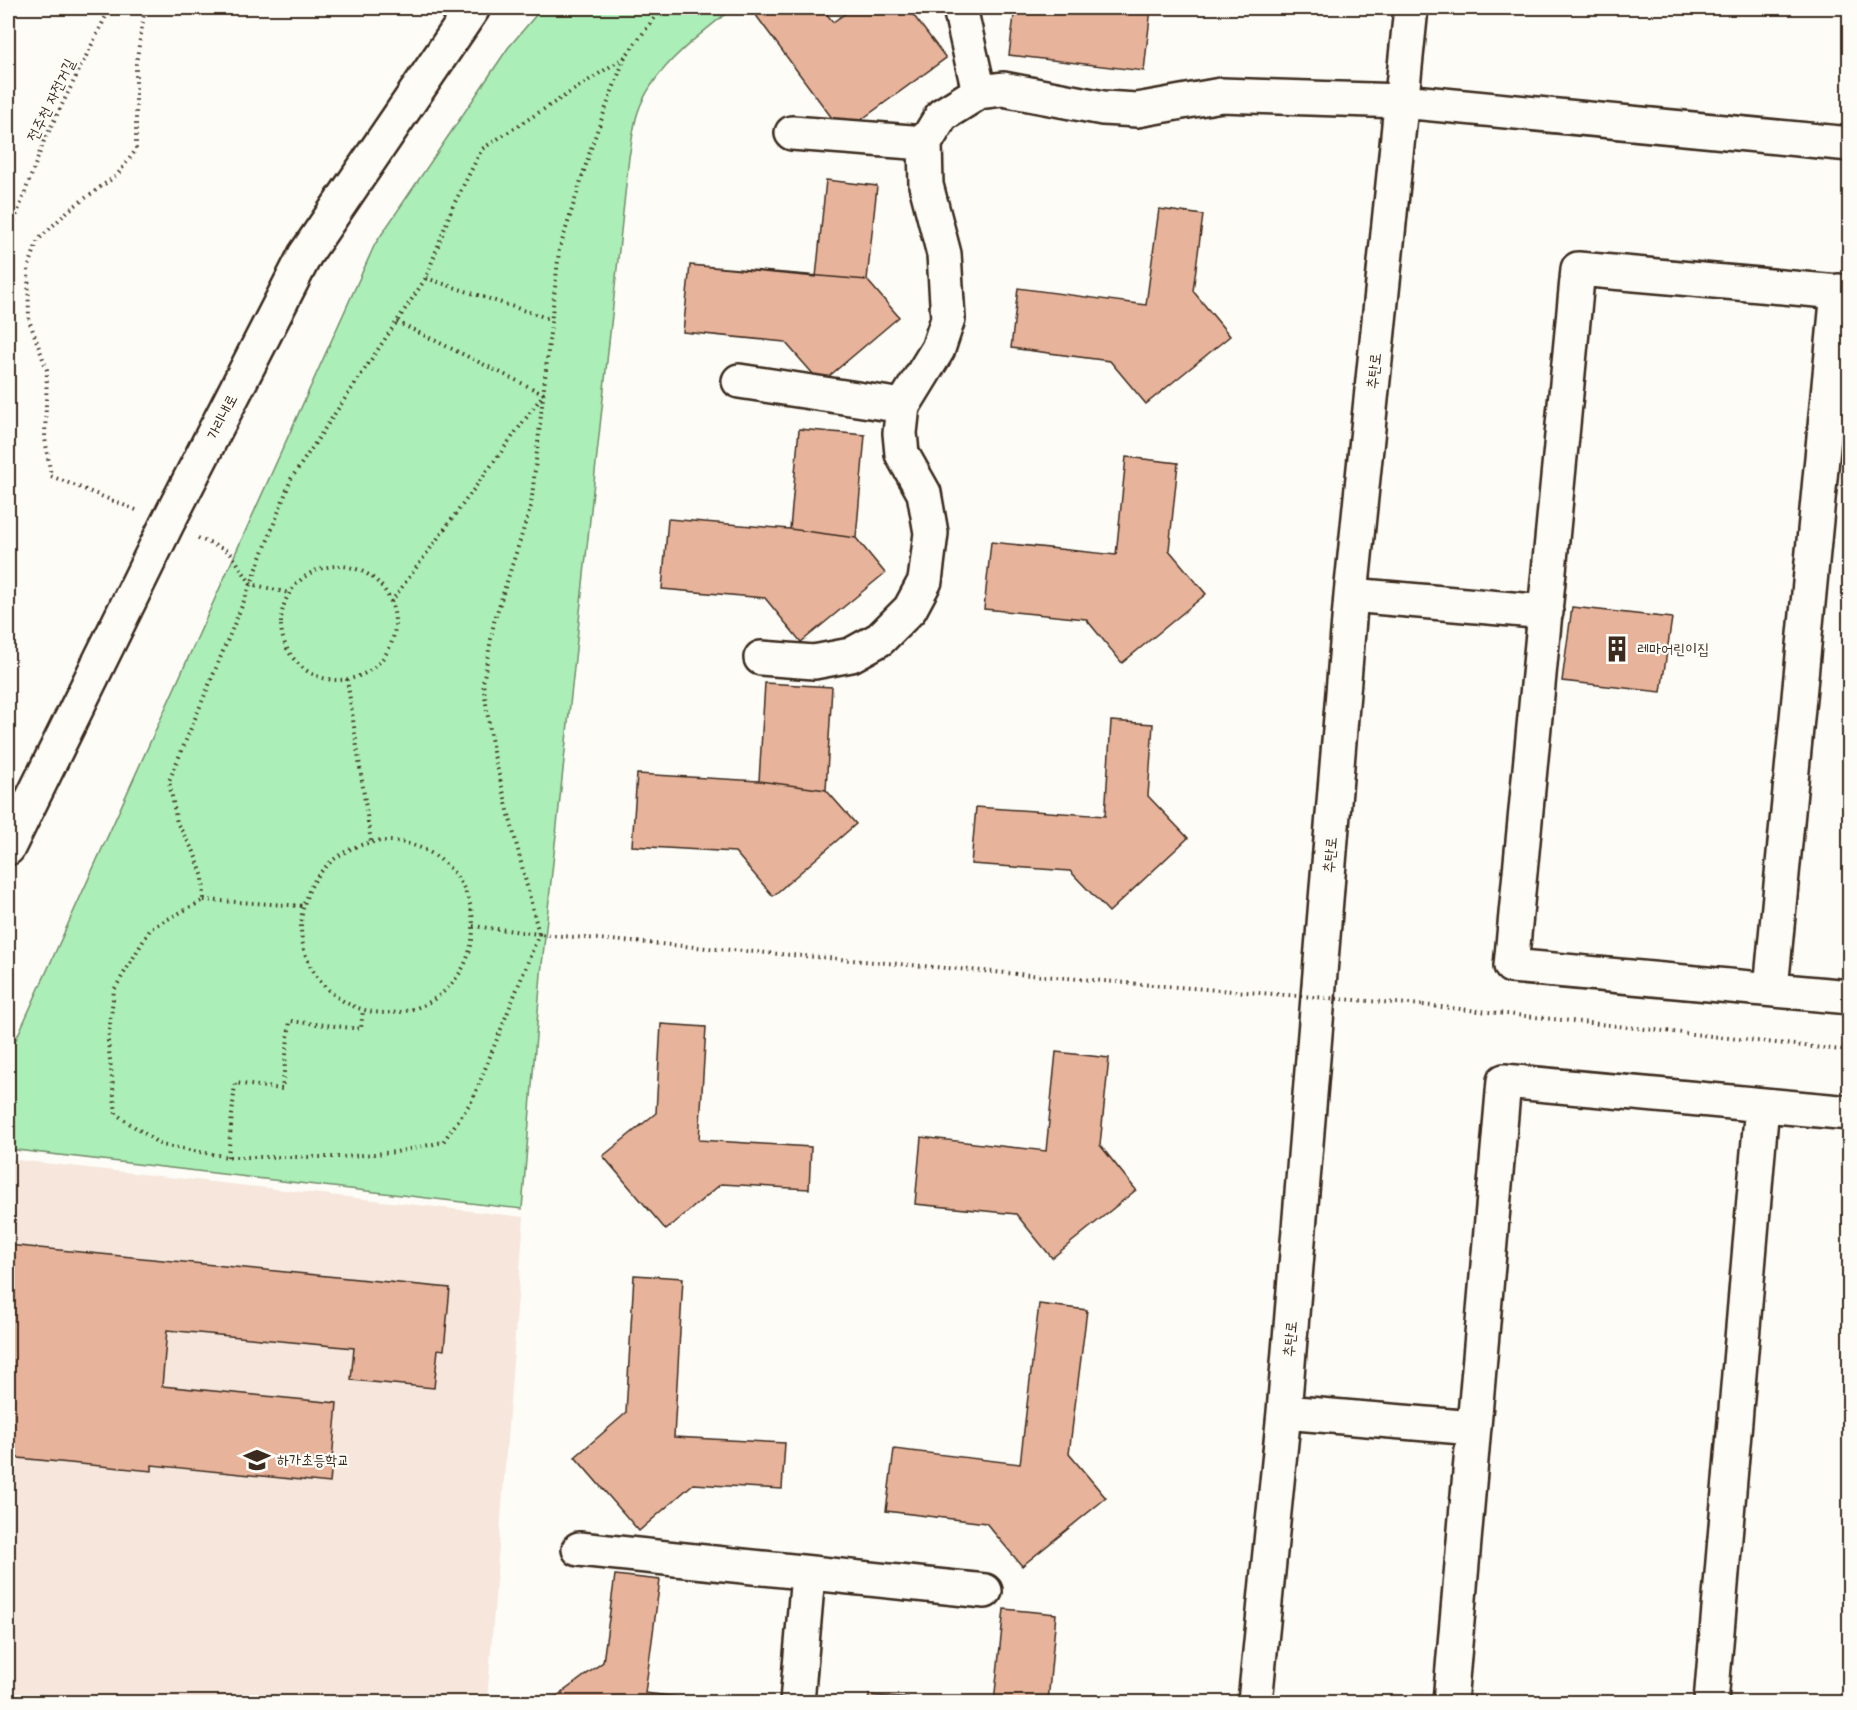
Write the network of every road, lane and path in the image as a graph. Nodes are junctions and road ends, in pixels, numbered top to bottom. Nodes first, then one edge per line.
1 (110, 8) edge
2 (145, 8) edge
3 (473, 8) edge
4 (662, 8) edge
5 (960, 8) edge
6 (1411, 8) edge
7 (626, 57) junction
8 (979, 92) junction
9 (1402, 101) junction
10 (792, 133) dead end
11 (925, 143) junction
12 (1850, 144) edge
13 (8, 238) edge
14 (426, 278) junction
15 (1844, 292) edge
16 (550, 318) junction
17 (397, 322) junction
18 (740, 381) dead end
19 (544, 394) junction
20 (903, 406) junction
21 (117, 502) dead end
22 (230, 552) dead end
23 (251, 584) junction
24 (289, 593) junction
25 (1351, 595) junction
26 (391, 602) junction
27 (1546, 612) junction
28 (761, 658) dead end
29 (347, 679) junction
30 (371, 842) junction
31 (8, 848) edge
32 (204, 900) junction
33 (304, 906) junction
34 (473, 926) junction
35 (539, 933) junction
36 (1771, 989) junction
37 (1850, 997) edge
38 (363, 1010) junction
39 (1850, 1052) edge
40 (1762, 1105) junction
41 (1850, 1113) edge
42 (228, 1157) junction
43 (1284, 1412) junction
44 (1474, 1428) junction
45 (579, 1549) dead end
46 (808, 1574) junction
47 (985, 1591) dead end
48 (797, 1702) edge
49 (1255, 1702) edge
50 (1450, 1702) edge
51 (1711, 1702) edge

1 - 13 path, 전주천 자전거길
2 - 21 path
3 - 31 street, 가리내로
4 - 7 path
5 - 8 street
6 - 9 street, 추탄로
7 - 14 path
7 - 16 path
8 - 9 street
8 - 11 street
9 - 12 street
9 - 25 street, 추탄로
10 - 11 street
11 - 20 street
14 - 16 path
14 - 17 path
15 - 27 street
15 - 36 street
16 - 19 path
17 - 19 path
17 - 23 path
18 - 20 street
19 - 26 path
19 - 35 path
20 - 28 street
22 - 23 path
23 - 24 path
23 - 32 path
24 - 26 path
24 - 29 path
25 - 27 street
25 - 43 street, 추탄로
26 - 29 path
27 - 36 street
29 - 30 path
30 - 33 path
30 - 34 path
32 - 33 path
32 - 42 path
33 - 38 path
34 - 35 path
34 - 38 path
35 - 39 path, bridge
35 - 42 path
36 - 37 street
38 - 42 path
40 - 41 street
40 - 44 street
40 - 51 street
43 - 44 street
43 - 49 street, 추탄로
44 - 50 street
45 - 46 street
46 - 47 street
46 - 48 street

